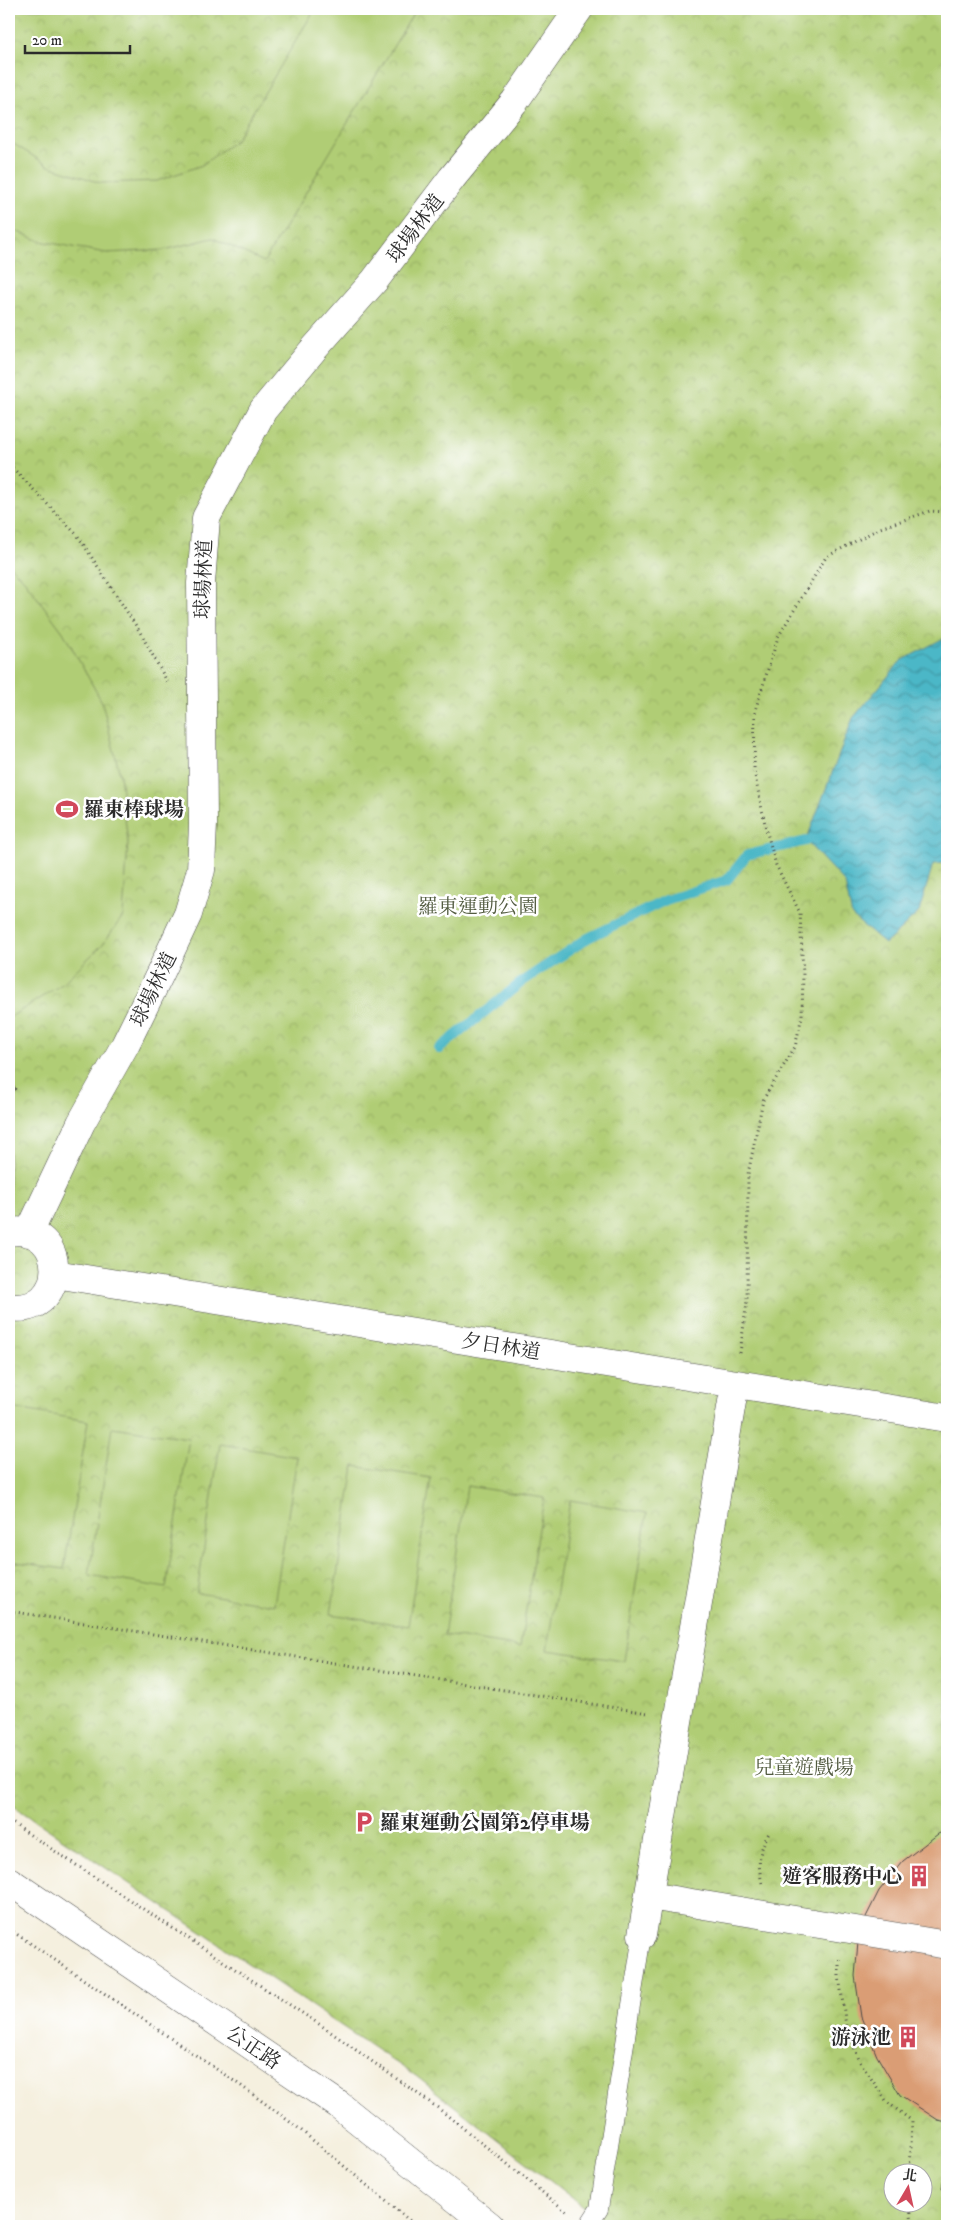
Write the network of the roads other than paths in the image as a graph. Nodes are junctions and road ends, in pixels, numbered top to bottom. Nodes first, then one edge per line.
1 (579, 9) edge
2 (19, 1233) edge
3 (55, 1274) junction
4 (9, 1307) edge
5 (736, 1384) junction
6 (947, 1418) edge
7 (9, 1881) edge
8 (649, 1896) junction
9 (642, 1934) joint
10 (947, 1945) edge
11 (490, 2226) edge
12 (588, 2226) edge

1 - 2 street, 球場林道
2 - 3 street
3 - 4 street
3 - 5 street, 夕日林道
5 - 6 street, 夕日林道
5 - 8 street
7 - 11 street, 公正路
8 - 9 street
8 - 10 street
9 - 12 lane

